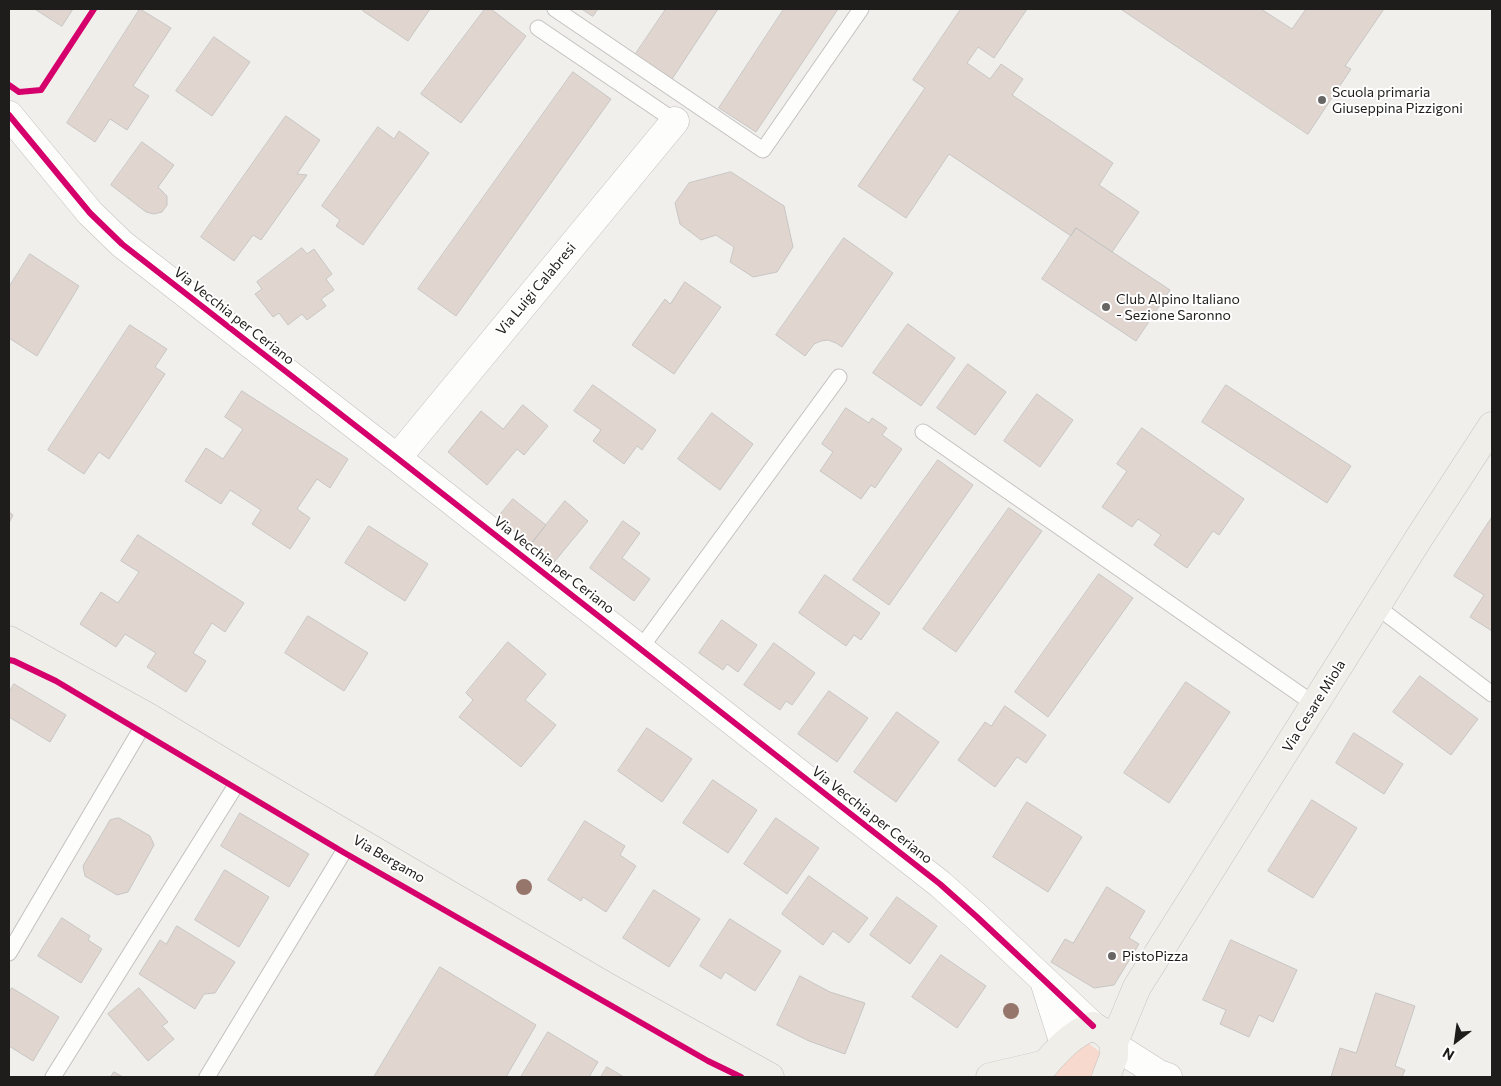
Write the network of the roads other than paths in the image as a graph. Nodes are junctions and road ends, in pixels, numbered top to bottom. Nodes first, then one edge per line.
1 (555, 9) edge
2 (861, 9) edge
3 (538, 28) dead end
4 (9, 115) edge
5 (675, 121) joint
6 (839, 377) dead end
7 (1492, 426) edge
8 (923, 432) dead end
9 (397, 458) junction
10 (1376, 606) junction
11 (9, 640) edge
12 (640, 648) junction
13 (1492, 694) edge
14 (1314, 704) junction
15 (148, 717) junction
16 (243, 774) junction
17 (352, 838) junction
18 (9, 953) edge
19 (1044, 980) junction
20 (1104, 1035) junction
21 (1064, 1044) junction
22 (1040, 1070) edge
23 (1164, 1076) edge
24 (53, 1077) edge
25 (207, 1077) edge
26 (770, 1077) edge
27 (990, 1077) edge
28 (1106, 1077) edge
29 (1127, 1077) edge

1 - 2 lane
3 - 5 lane
4 - 9 street, Via Vecchia per Ceriano
5 - 9 street, Via Luigi Calabresi
6 - 12 lane
7 - 10 street, Via Cesare Miola
8 - 14 lane
9 - 12 street, Via Vecchia per Ceriano
10 - 13 lane
10 - 14 street, Via Cesare Miola
11 - 15 street, Via Bergamo
12 - 19 street, Via Vecchia per Ceriano
14 - 20 street, Via Cesare Miola
15 - 16 street, Via Bergamo
15 - 18 lane
16 - 17 street, Via Bergamo
16 - 24 lane
17 - 25 lane
17 - 26 street, Via Bergamo
19 - 20 street, Via Vecchia per Ceriano
19 - 21 street, Via Vecchia per Ceriano
20 - 21 street
20 - 23 street
20 - 28 street, Via Cesare Miola
21 - 22 street
22 - 27 street
23 - 29 street

